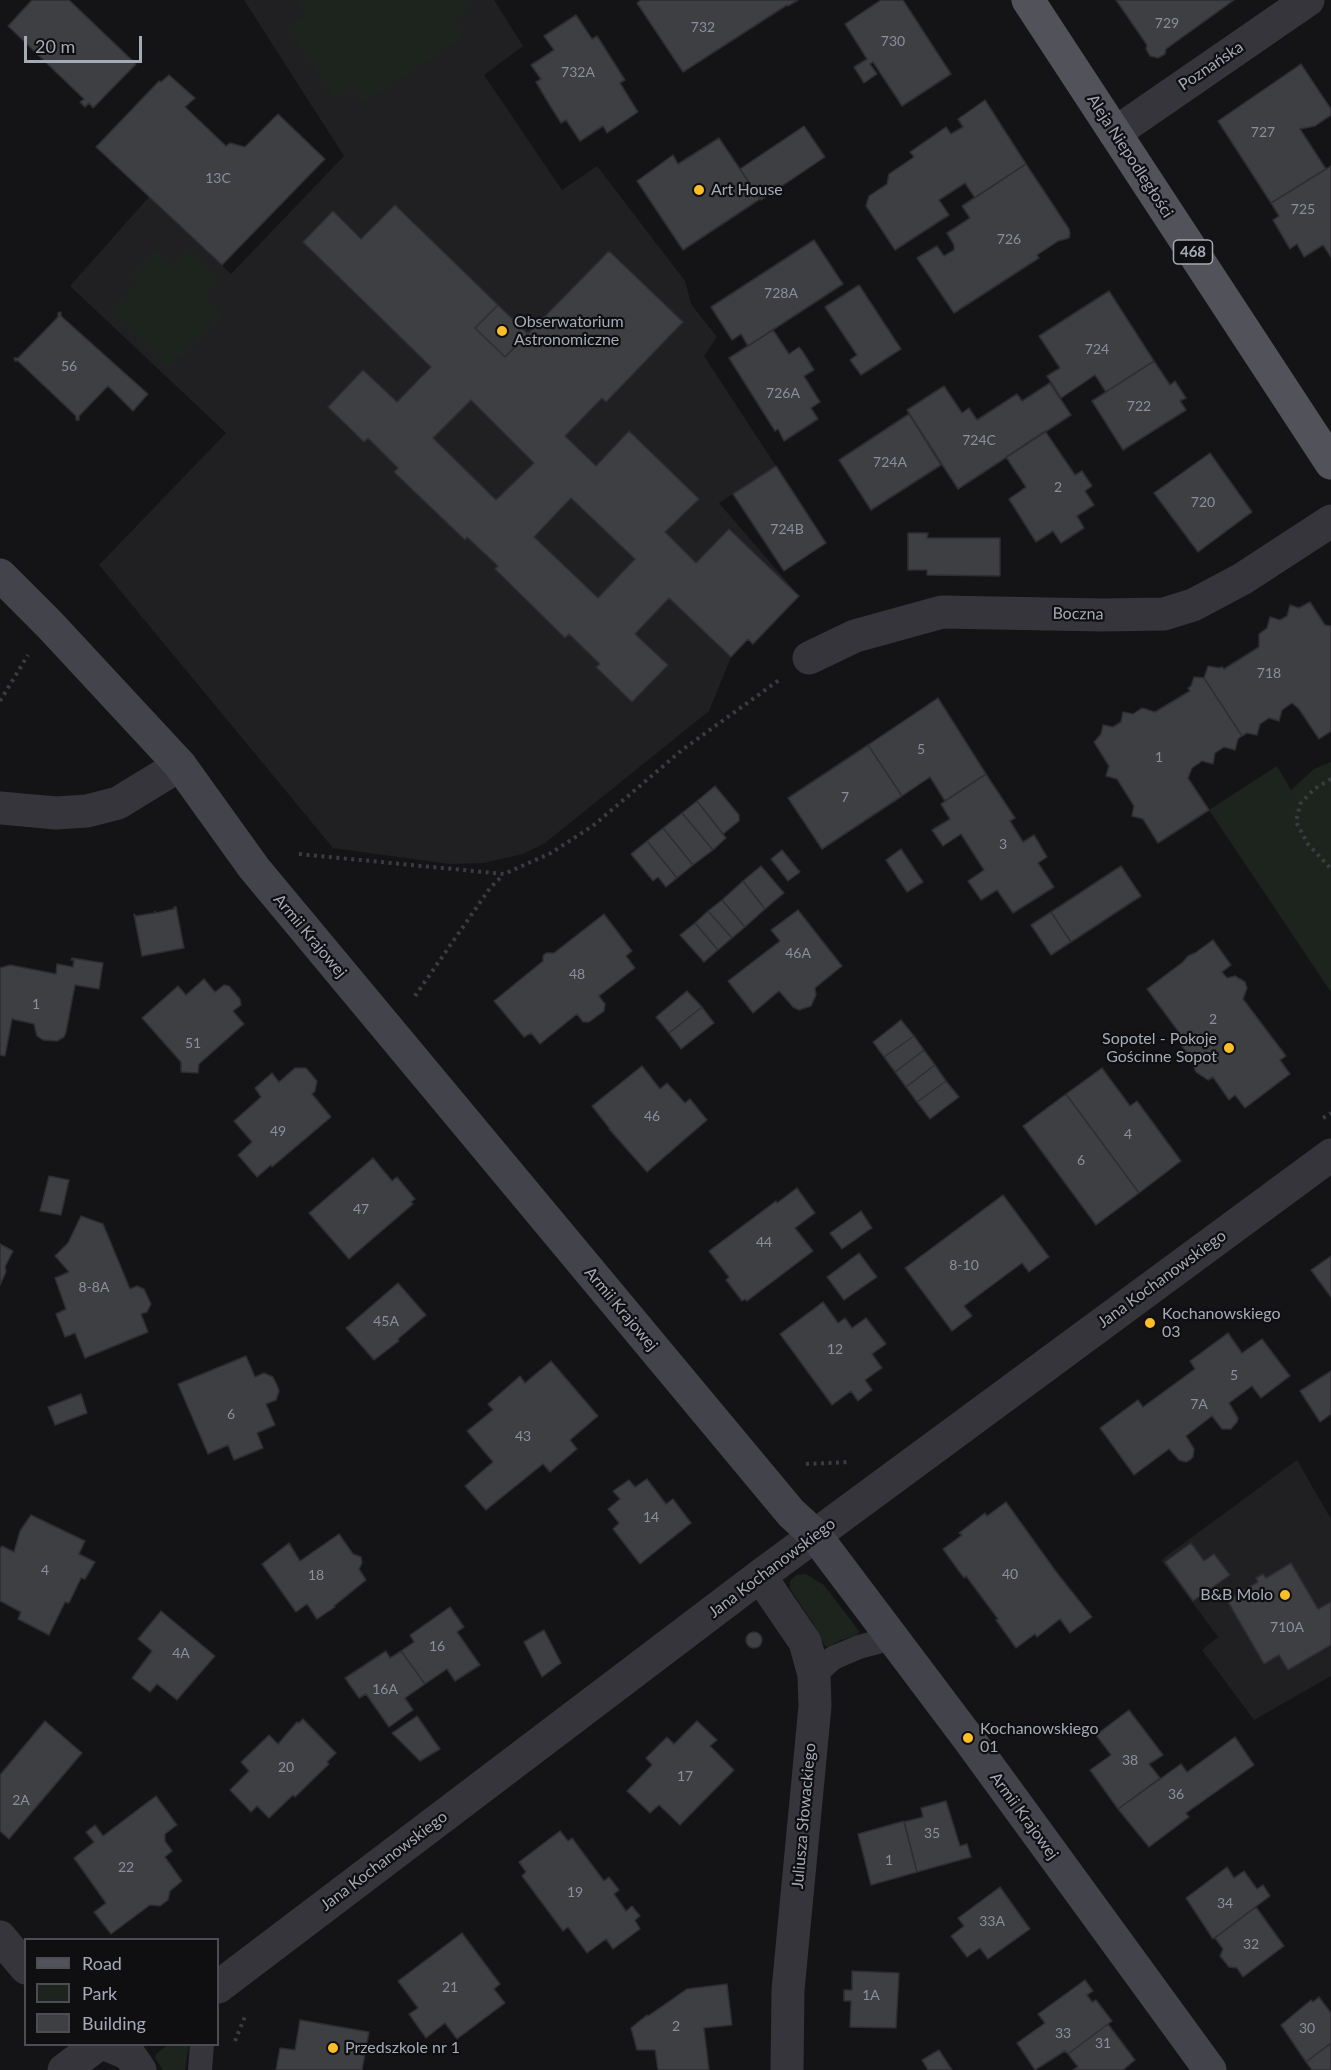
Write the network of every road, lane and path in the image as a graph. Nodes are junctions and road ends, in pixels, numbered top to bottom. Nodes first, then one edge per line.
1 (1028, 0) edge
2 (1308, 0) edge
3 (1115, 133) junction
4 (1331, 463) edge
5 (1331, 521) edge
6 (0, 575) edge
7 (50, 625) junction
8 (809, 658) joint
9 (0, 701) edge
10 (180, 765) junction
11 (1331, 780) edge
12 (0, 808) edge
13 (299, 854) dead end
14 (1331, 869) edge
15 (504, 874) junction
16 (415, 996) dead end
17 (1331, 1155) edge
18 (858, 1462) dead end
19 (806, 1464) dead end
20 (815, 1535) junction
21 (760, 1576) junction
22 (893, 1638) junction
23 (814, 1675) junction
24 (0, 1936) edge
25 (24, 1966) edge
26 (221, 1989) edge
27 (202, 2046) edge
28 (123, 2051) edge
29 (64, 2070) edge
30 (200, 2070) edge
31 (787, 2070) edge
32 (1210, 2070) edge

1 - 3 main road, Aleja Niepodległości / 468
2 - 3 street, Poznańska
3 - 4 main road, Aleja Niepodległości / 468
5 - 8 street, Boczna
6 - 7 street, Armii Krajowej
7 - 9 path
7 - 10 street, Armii Krajowej
8 - 15 path
10 - 12 street
10 - 20 street, Armii Krajowej
11 - 14 path
13 - 15 path
15 - 16 path
17 - 20 street, Jana Kochanowskiego
18 - 19 path
20 - 21 street, Jana Kochanowskiego
20 - 22 street, Armii Krajowej
21 - 23 street, Juliusza Słowackiego
21 - 26 street, Jana Kochanowskiego
22 - 23 lane
22 - 32 street, Armii Krajowej
23 - 31 street, Juliusza Słowackiego
24 - 25 street
27 - 30 lane
28 - 29 street

